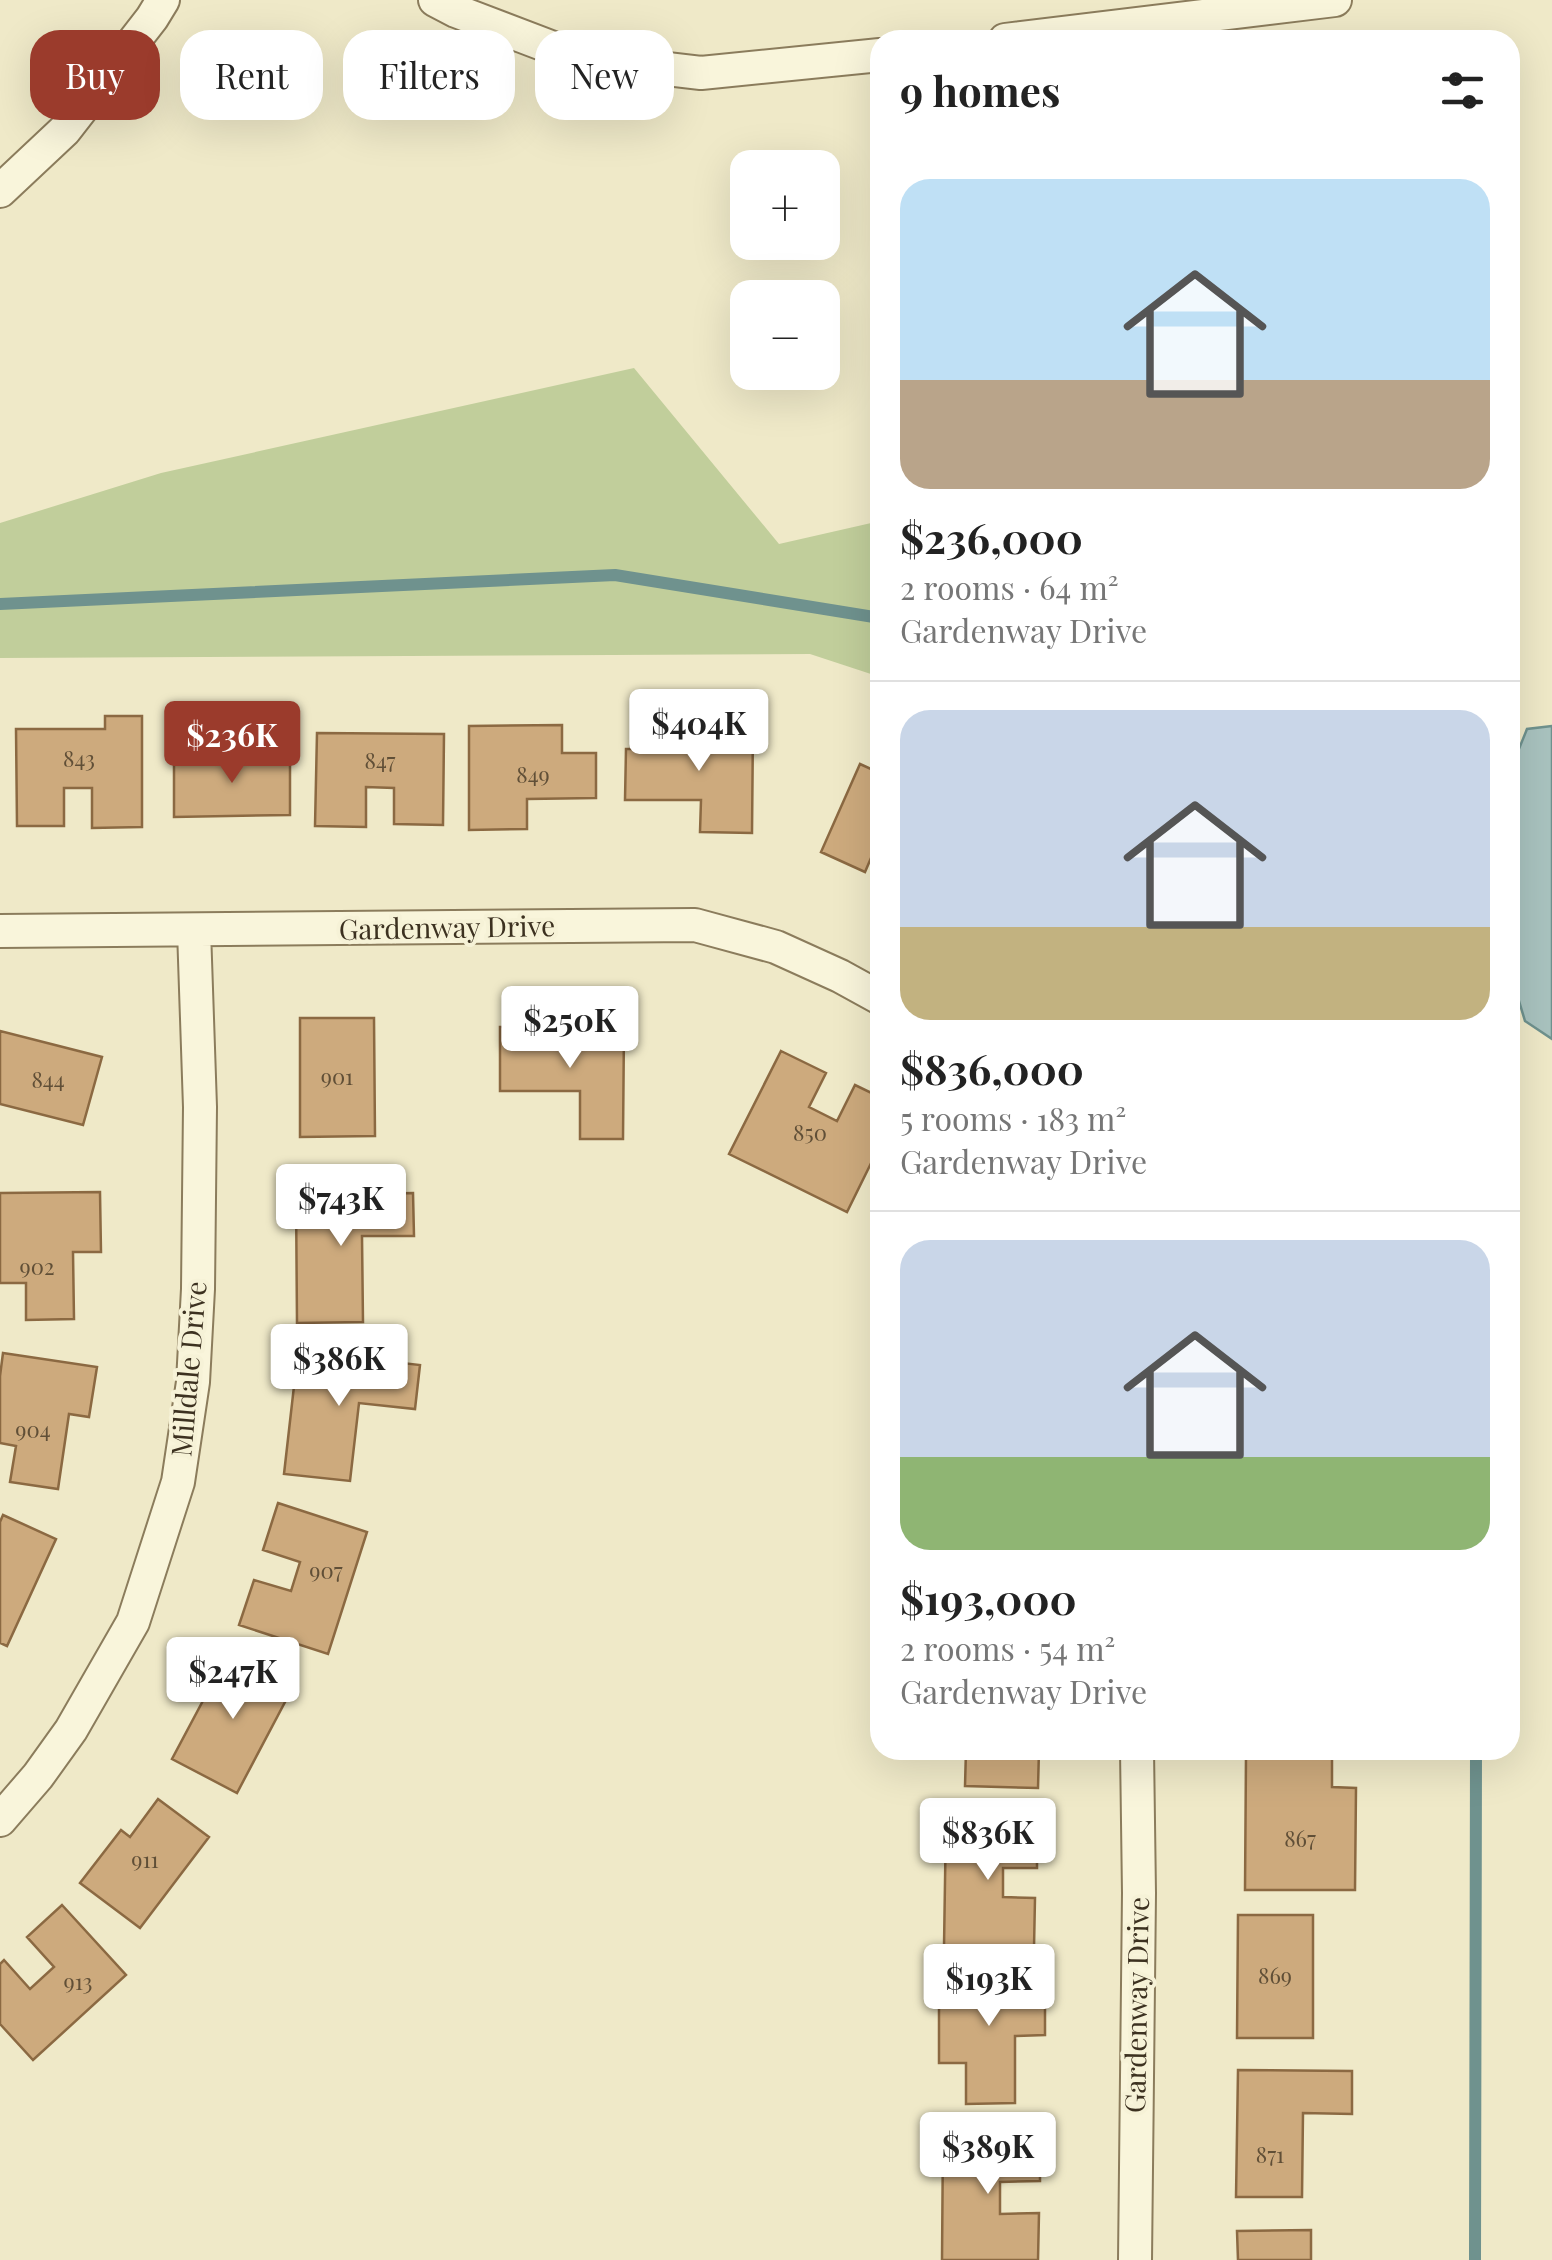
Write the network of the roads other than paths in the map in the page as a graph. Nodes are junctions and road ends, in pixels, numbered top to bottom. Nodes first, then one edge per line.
1 (164, 0) edge
2 (435, 0) edge
3 (1334, 0) edge
4 (1087, 30) edge
5 (870, 56) edge
6 (0, 190) edge
7 (194, 930) junction
8 (0, 931) edge
9 (870, 992) edge
10 (1138, 1760) edge
11 (0, 1820) edge
12 (1135, 2260) edge

1 - 6 street
2 - 5 street
3 - 4 street
7 - 8 street, Gardenway Drive
7 - 9 street, Gardenway Drive
7 - 11 street, Milldale Drive
10 - 12 street, Gardenway Drive

